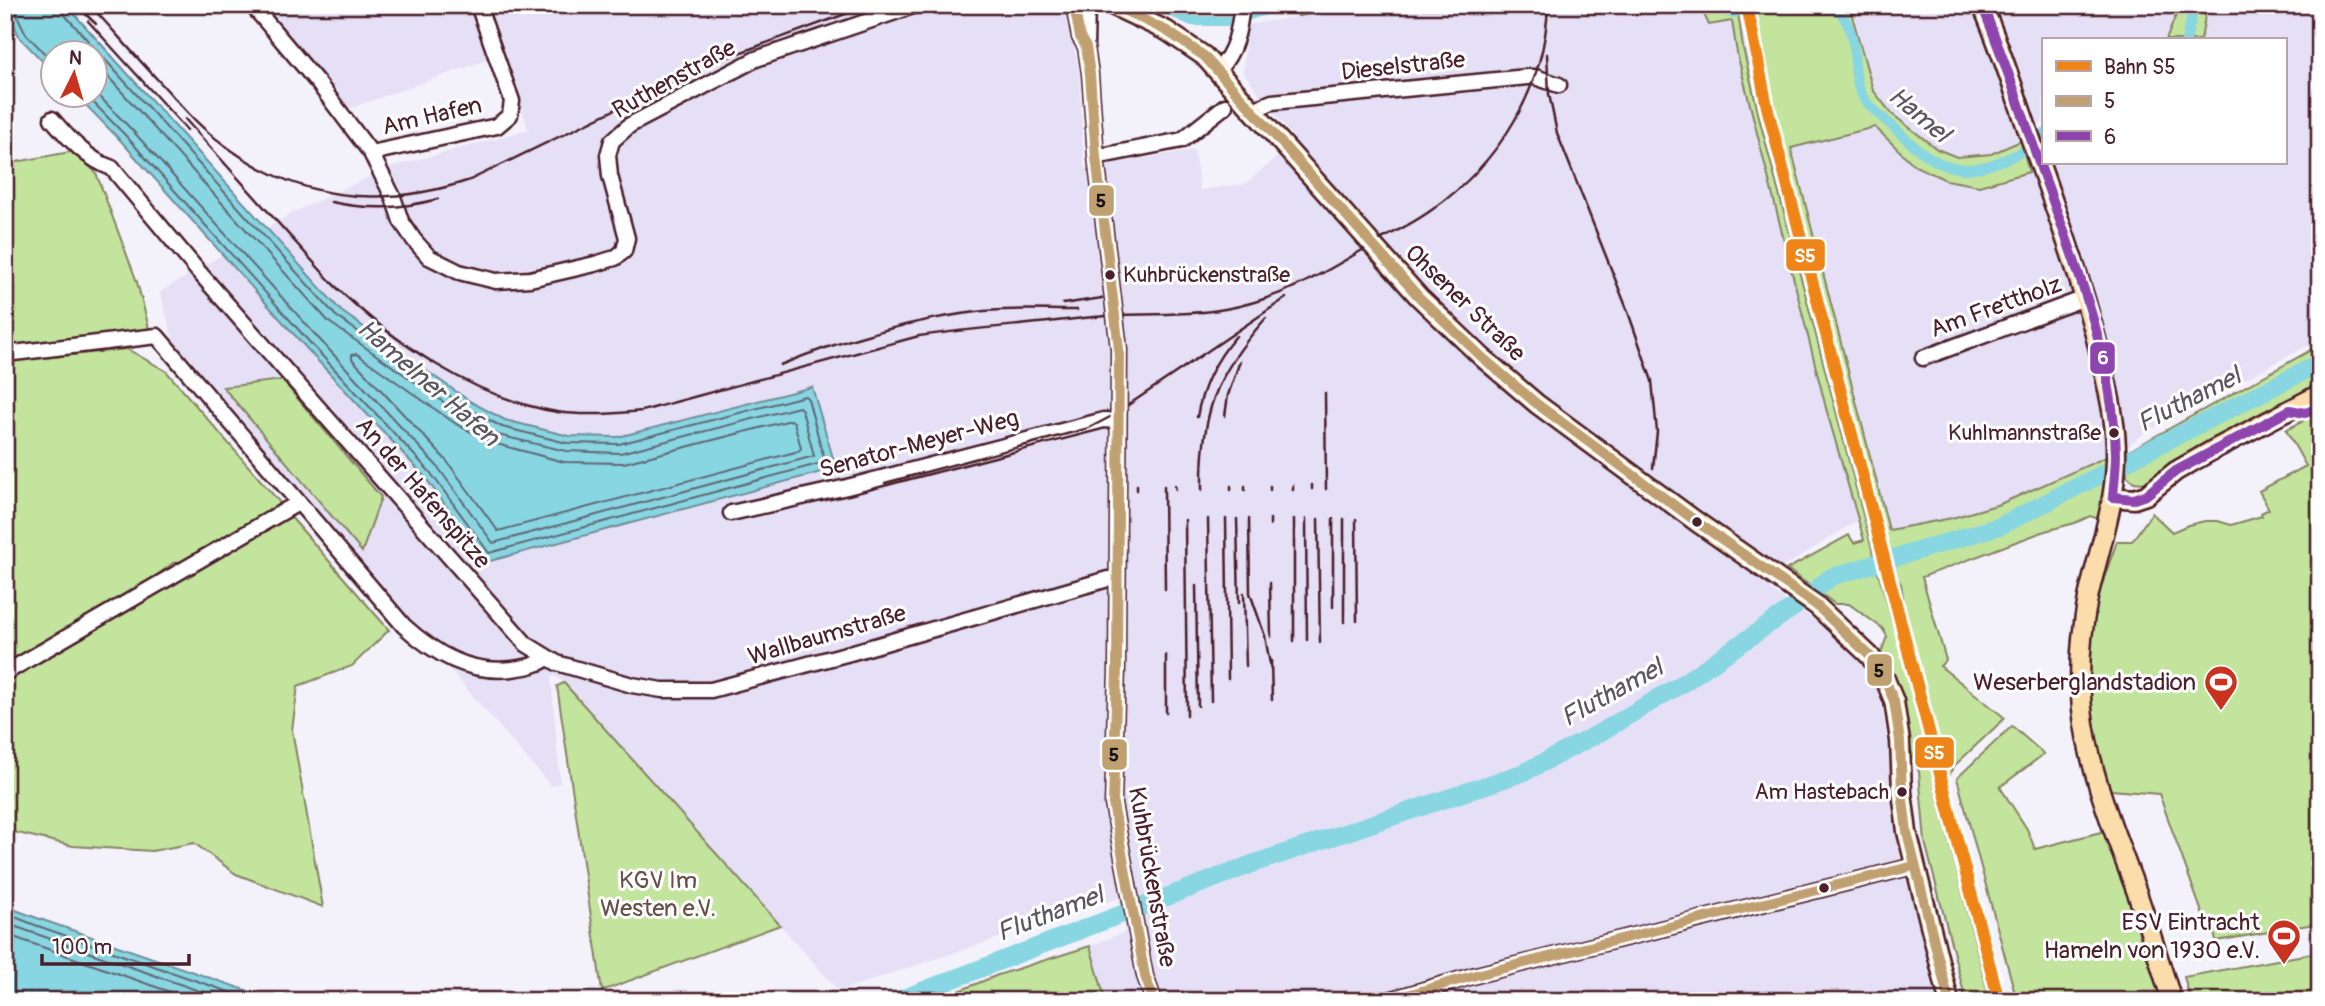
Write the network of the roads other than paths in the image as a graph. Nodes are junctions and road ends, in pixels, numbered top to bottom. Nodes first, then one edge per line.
1 (252, 5) edge
2 (478, 5) edge
3 (916, 5) edge
4 (1074, 5) edge
5 (1087, 5) edge
6 (1112, 5) edge
7 (1242, 5) edge
8 (1982, 5) edge
9 (1086, 47) junction
10 (1218, 70) junction
11 (1559, 85) dead end
12 (1225, 106) dead end
13 (1253, 110) junction
14 (52, 118) dead end
15 (371, 153) junction
16 (1096, 157) junction
17 (2085, 298) junction
18 (5, 354) edge
19 (1923, 358) dead end
20 (2320, 394) edge
21 (1118, 421) junction
22 (2114, 491) junction
23 (298, 503) junction
24 (731, 513) dead end
25 (1117, 579) junction
26 (548, 658) junction
27 (5, 673) edge
28 (1914, 866) junction
29 (1154, 1001) edge
30 (1387, 1001) edge
31 (1949, 1001) edge
32 (2172, 1001) edge

1 - 15 street, Ruthenstraße
2 - 15 street, Am Hafen
3 - 15 street, Ruthenstraße
4 - 9 street, Kuhbrückenstraße
5 - 9 street, Kuhbrückenstraße
6 - 10 main road, Ohsener Straße
7 - 10 street
8 - 17 main road
9 - 16 street, Kuhbrückenstraße
10 - 13 main road, Ohsener Straße
11 - 13 street, Dieselstraße
12 - 16 street
13 - 28 main road, Ohsener Straße
14 - 26 street, An der Hafenspitze
16 - 21 street, Kuhbrückenstraße
17 - 19 street, Am Frettholz
17 - 22 main road
18 - 23 street
20 - 22 main road
21 - 24 street, Senator-Meyer-Weg
21 - 25 street, Kuhbrückenstraße
22 - 32 main road
23 - 26 street
23 - 27 street
25 - 26 street, Wallbaumstraße
25 - 29 street, Kuhbrückenstraße
28 - 30 street
28 - 31 main road

